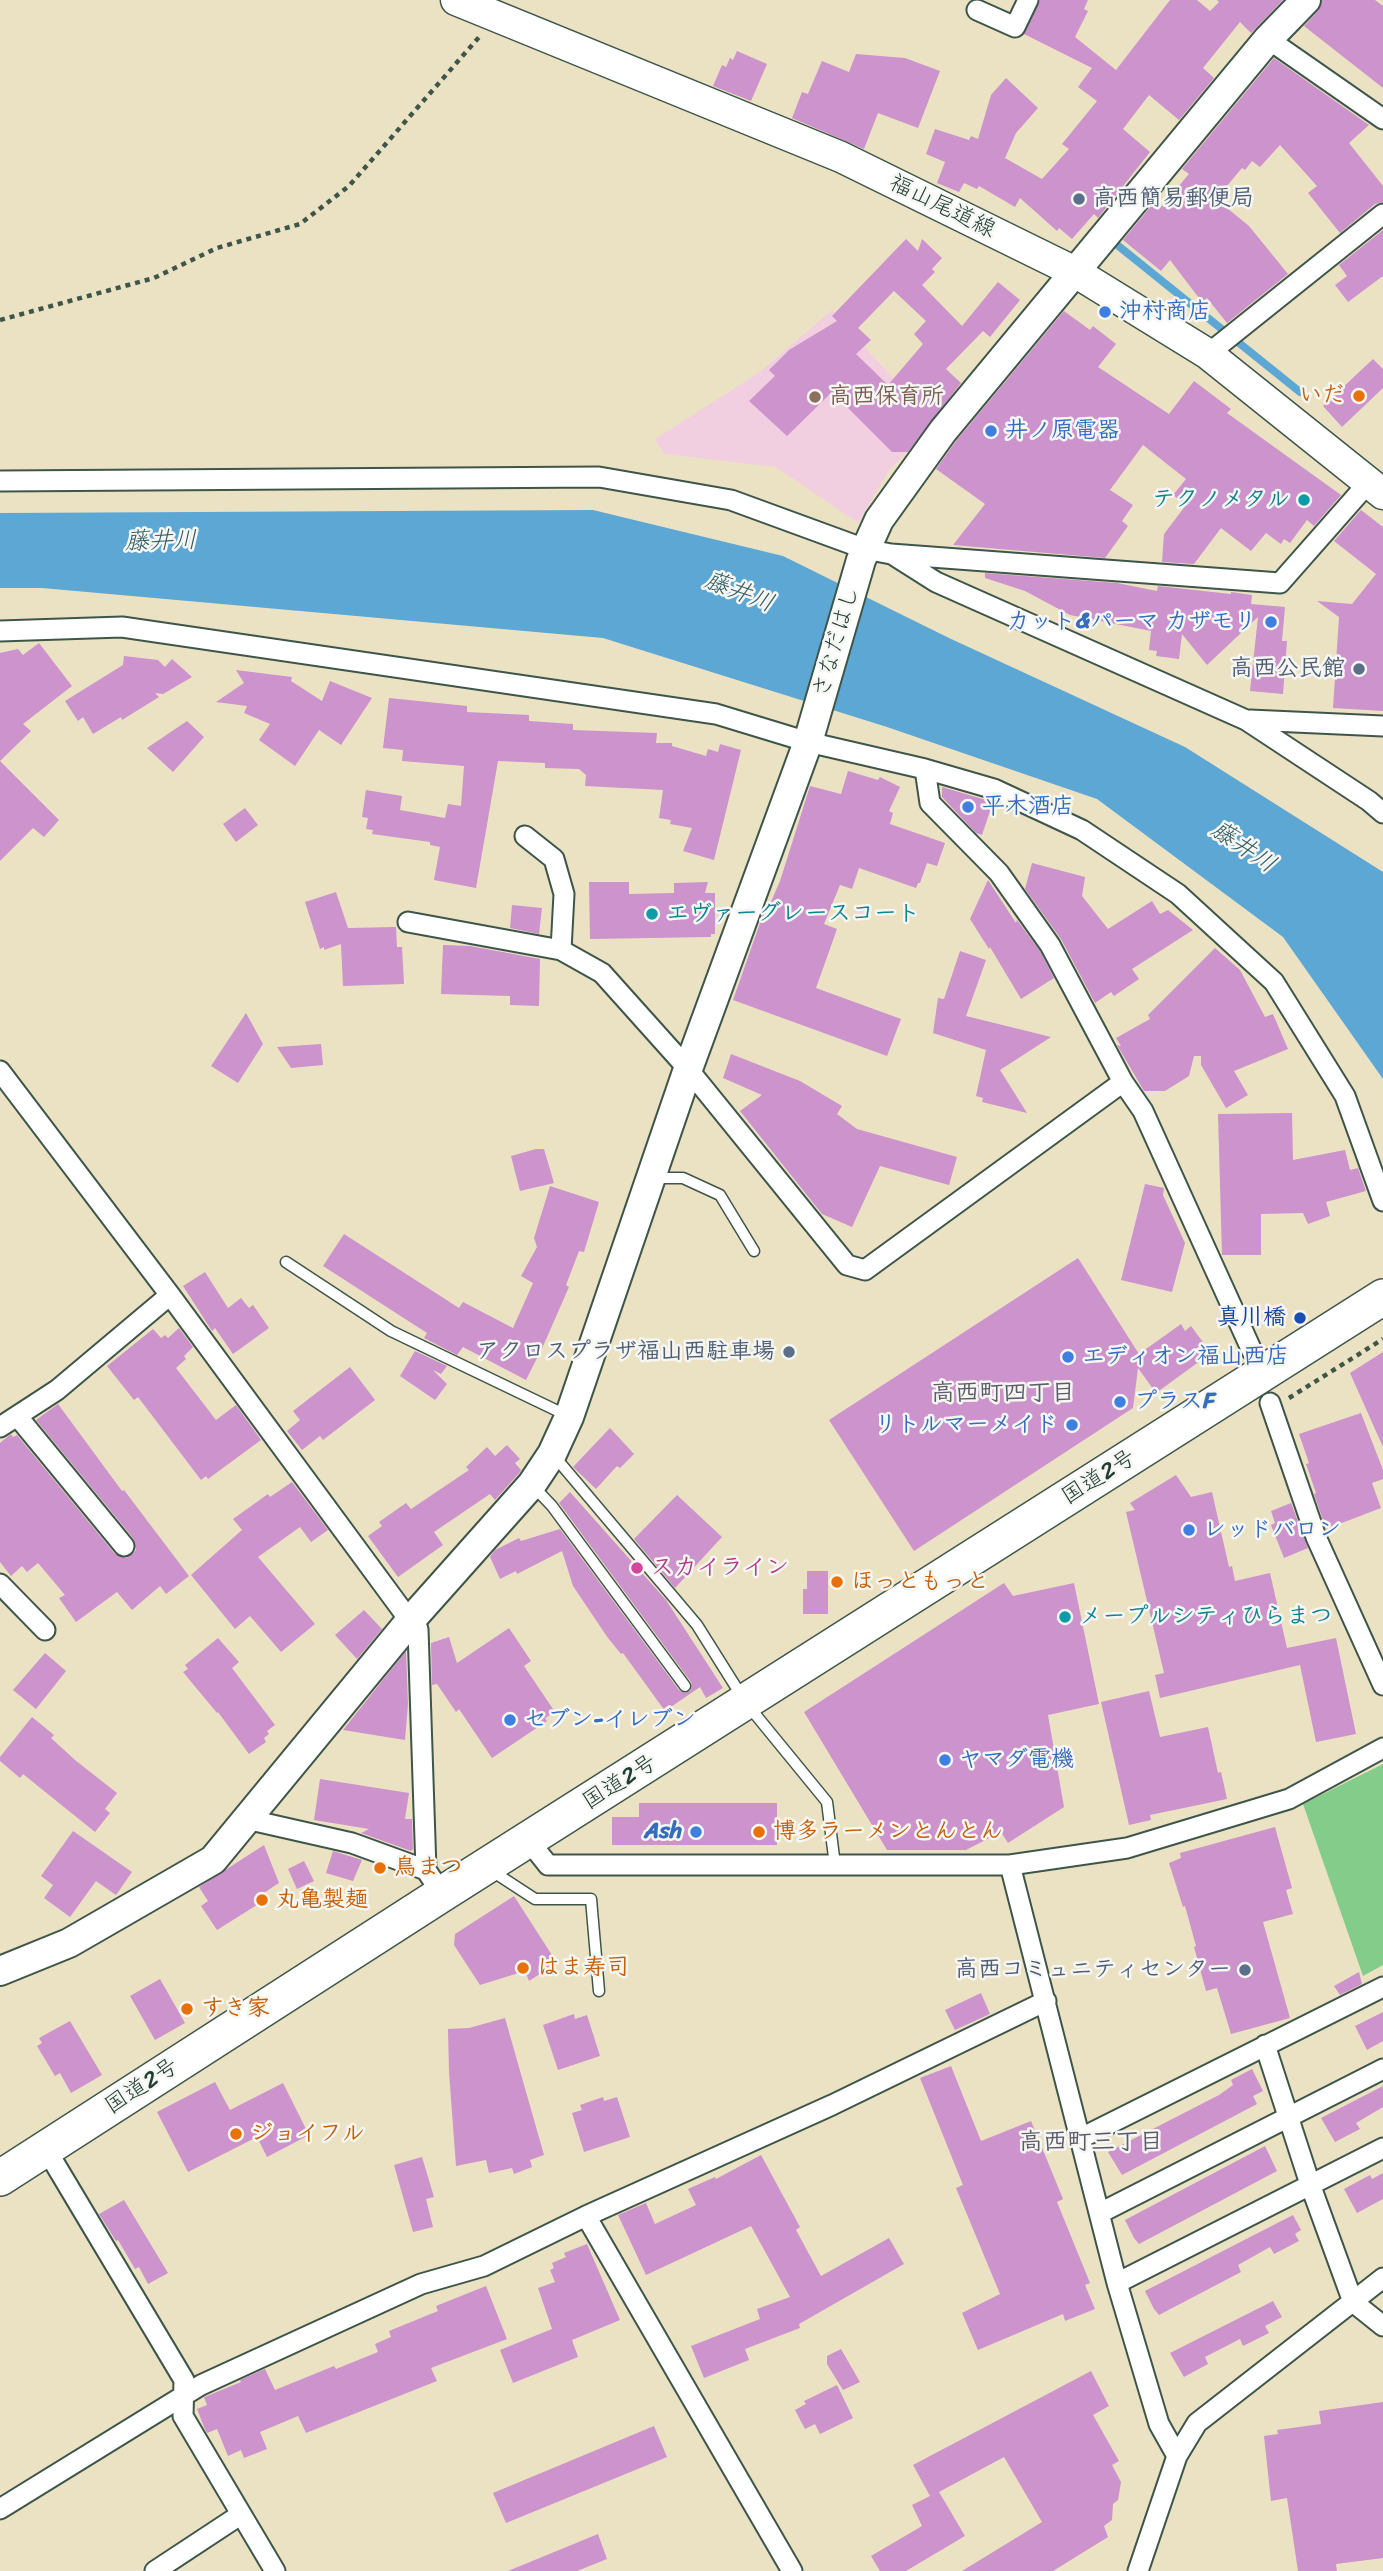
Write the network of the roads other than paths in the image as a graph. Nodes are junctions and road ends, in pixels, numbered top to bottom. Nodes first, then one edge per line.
1 (456, 0) edge
2 (1028, 0) edge
3 (1306, 0) edge
4 (977, 10) dead end
5 (1268, 40) junction
6 (1383, 119) edge
7 (1383, 214) edge
8 (1075, 272) junction
9 (1208, 354) junction
10 (0, 481) edge
11 (1376, 488) edge
12 (872, 554) junction
13 (0, 631) edge
14 (1383, 726) edge
15 (1275, 729) junction
16 (811, 732) junction
17 (925, 769) junction
18 (1383, 813) edge
19 (525, 836) dead end
20 (408, 922) dead end
21 (561, 950) junction
22 (688, 1069) junction
23 (0, 1071) edge
24 (1123, 1082) junction
25 (651, 1178) junction
26 (1383, 1201) edge
27 (754, 1251) dead end
28 (286, 1262) dead end
29 (170, 1295) junction
30 (1383, 1297) edge
31 (1252, 1351) dead end
32 (1271, 1406) road end
33 (18, 1417) junction
34 (569, 1417) junction
35 (0, 1427) edge
36 (552, 1454) junction
37 (532, 1484) junction
38 (124, 1546) dead end
39 (0, 1584) edge
40 (410, 1621) junction
41 (45, 1630) dead end
42 (1383, 1685) edge
43 (685, 1686) dead end
44 (746, 1703) junction
45 (1383, 1748) edge
46 (246, 1819) junction
47 (529, 1841) junction
48 (835, 1865) junction
49 (1010, 1865) junction
50 (486, 1867) junction
51 (434, 1882) junction
52 (0, 1971) edge
53 (1383, 1987) edge
54 (599, 1991) dead end
55 (1046, 2001) junction
56 (1265, 2045) junction
57 (1383, 2069) edge
58 (1289, 2118) junction
59 (1081, 2138) junction
60 (1383, 2148) edge
61 (46, 2149) junction
62 (0, 2179) edge
63 (1310, 2184) junction
64 (1100, 2213) junction
65 (586, 2216) junction
66 (1383, 2278) edge
67 (1117, 2283) junction
68 (1353, 2302) junction
69 (1383, 2326) edge
70 (184, 2397) junction
71 (1177, 2456) junction
72 (0, 2509) edge
73 (240, 2515) junction
74 (155, 2571) edge
75 (275, 2571) edge
76 (792, 2571) edge
77 (1138, 2571) edge

1 - 8 main road, 福山尾道線
2 - 4 street
3 - 5 street, さなだはし
5 - 6 street
5 - 8 street, さなだはし
7 - 9 street
8 - 9 main road, 福山尾道線
8 - 12 street, さなだはし
9 - 11 main road, 福山尾道線
10 - 12 street
11 - 12 street
12 - 15 street
12 - 16 street, さなだはし
13 - 16 street
14 - 15 street
15 - 18 street
16 - 17 street
16 - 22 street, さなだはし
17 - 24 street
17 - 26 street
19 - 21 street
20 - 21 street
21 - 22 street
22 - 24 street
22 - 25 street, さなだはし
23 - 29 street
24 - 31 street
25 - 27 lane
25 - 34 street, さなだはし
28 - 34 lane
29 - 33 street
29 - 40 street
30 - 44 highway, 国道2号
32 - 42 street
33 - 35 street
33 - 38 street
34 - 36 street, さなだはし
36 - 37 street, さなだはし
36 - 44 lane
37 - 40 street, さなだはし
37 - 43 lane
39 - 41 street
40 - 46 street, さなだはし
40 - 51 street
44 - 47 highway, 国道2号
44 - 48 lane
45 - 49 street
46 - 51 street
46 - 52 street, さなだはし
47 - 48 street
47 - 50 highway, 国道2号
48 - 49 street
49 - 55 street
50 - 51 highway, 国道2号
50 - 54 lane
51 - 61 highway, 国道2号
53 - 56 street
55 - 59 street
55 - 65 street
56 - 58 street
56 - 59 street
57 - 58 street
58 - 63 street
58 - 64 street
59 - 64 street
60 - 63 street
61 - 62 highway, 国道2号
61 - 70 street
63 - 67 street
63 - 68 street
64 - 67 street
65 - 70 street
65 - 76 street
66 - 68 street
67 - 71 street
68 - 69 street
68 - 71 street
70 - 72 street
70 - 73 street
71 - 77 street
73 - 74 street
73 - 75 street

